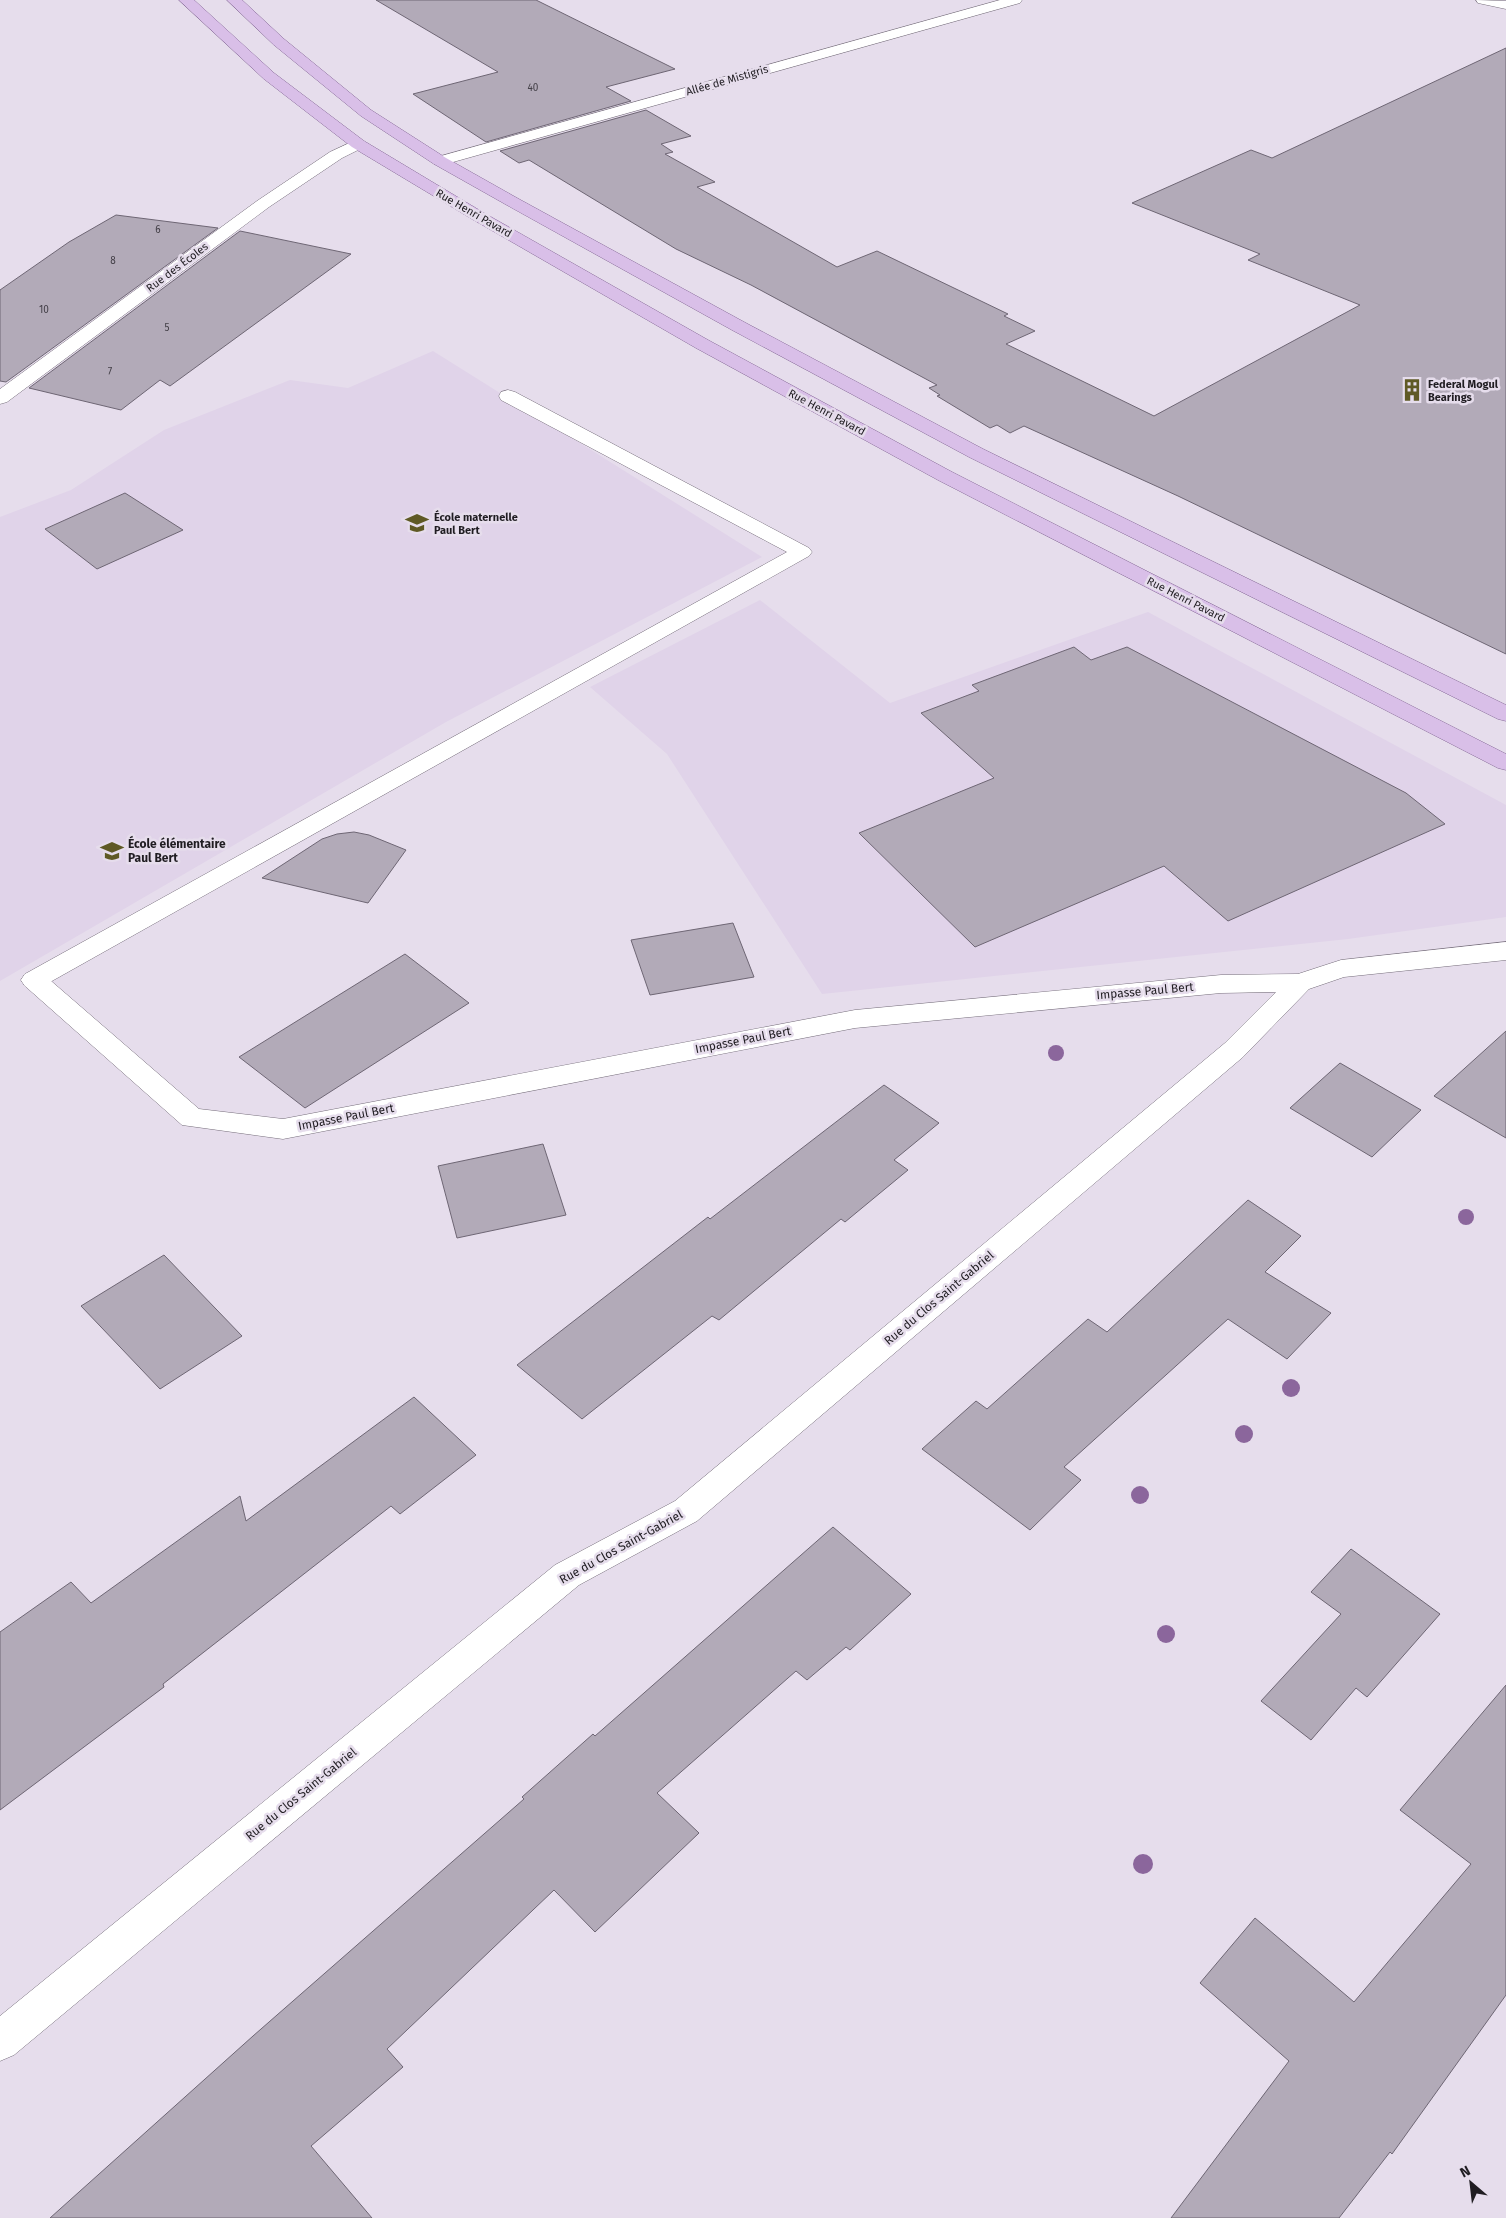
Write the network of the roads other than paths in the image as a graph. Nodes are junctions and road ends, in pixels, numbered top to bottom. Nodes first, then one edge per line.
1 (186, 0) edge
2 (234, 0) edge
3 (1015, 0) edge
4 (1483, 0) edge
5 (1506, 5) edge
6 (358, 144) junction
7 (440, 161) junction
8 (508, 396) dead end
9 (0, 398) edge
10 (1506, 714) edge
11 (1506, 763) edge
12 (1506, 951) edge
13 (1300, 983) junction
14 (0, 2041) edge

1 - 6 main road, Rue Henri Pavard
2 - 7 main road
3 - 7 street, Allée de Mistigris
4 - 5 street
6 - 9 street, Rue des Écoles
6 - 11 main road, Rue Henri Pavard
7 - 10 main road
8 - 13 street, Impasse Paul Bert
12 - 13 street, Impasse Paul Bert
13 - 14 street, Rue du Clos Saint-Gabriel

